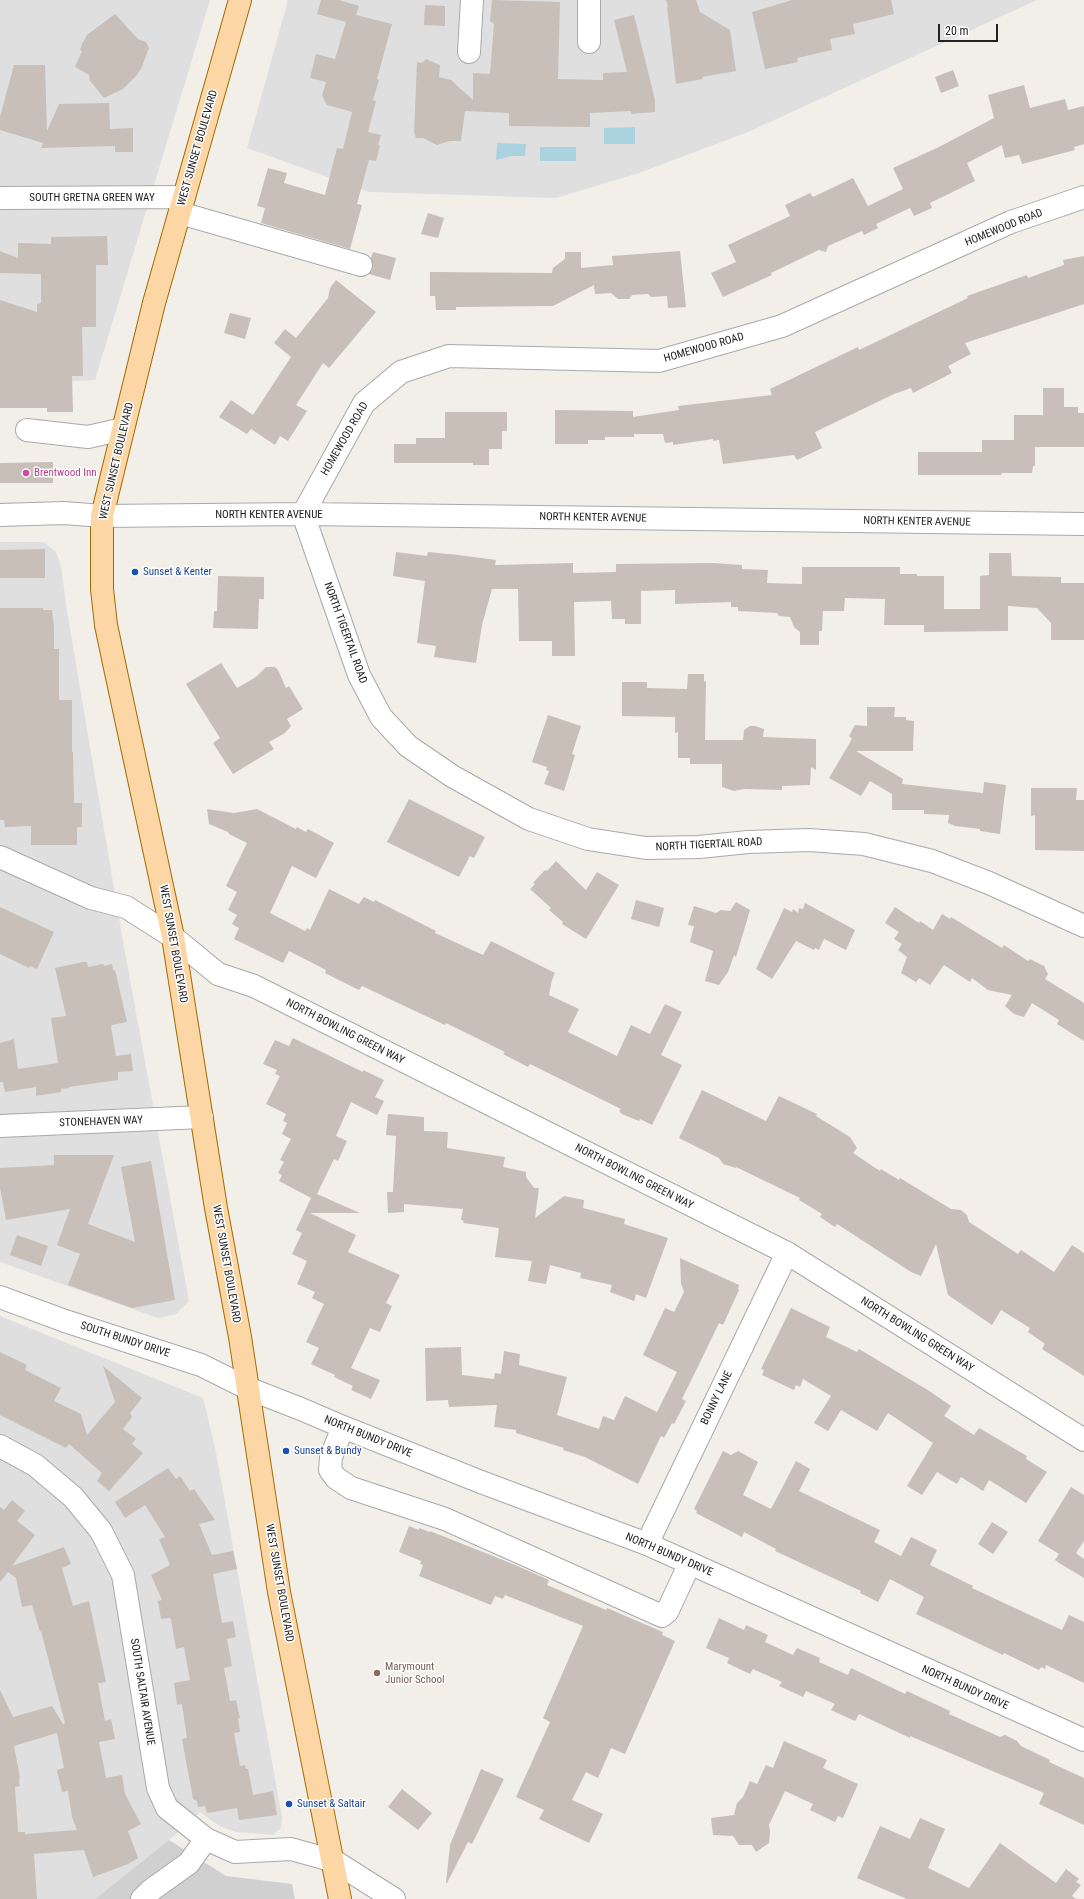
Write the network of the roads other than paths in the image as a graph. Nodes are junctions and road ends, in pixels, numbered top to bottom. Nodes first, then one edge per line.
1 (240, 0) edge
2 (472, 0) edge
3 (589, 0) edge
4 (589, 42) dead end
5 (468, 52) dead end
6 (1084, 197) edge
7 (0, 198) edge
8 (182, 205) junction
9 (361, 265) dead end
10 (123, 429) junction
11 (27, 430) dead end
12 (303, 514) junction
13 (0, 515) edge
14 (102, 516) junction
15 (1084, 524) edge
16 (0, 857) edge
17 (1084, 926) edge
18 (173, 937) junction
19 (202, 1117) junction
20 (0, 1126) edge
21 (787, 1253) junction
22 (0, 1297) edge
23 (247, 1388) junction
24 (343, 1427) junction
25 (1084, 1440) edge
26 (0, 1446) edge
27 (646, 1544) junction
28 (690, 1563) junction
29 (1084, 1740) edge
30 (206, 1839) junction
31 (334, 1861) junction
32 (142, 1899) edge
33 (340, 1899) edge
34 (394, 1899) edge

1 - 8 main road, WEST SUNSET BOULEVARD
2 - 5 street
3 - 4 street
6 - 12 street, HOMEWOOD ROAD
7 - 8 street, SOUTH GRETNA GREEN WAY
8 - 9 street, SOUTH GRETNA GREEN WAY
8 - 10 main road, WEST SUNSET BOULEVARD
10 - 11 street
10 - 14 main road, WEST SUNSET BOULEVARD
12 - 14 street, NORTH KENTER AVENUE
12 - 15 street, NORTH KENTER AVENUE
12 - 17 street, NORTH TIGERTAIL ROAD
13 - 14 street, NORTH KENTER AVENUE
14 - 18 main road, WEST SUNSET BOULEVARD
16 - 18 street, NORTH BOWLING GREEN WAY
18 - 19 main road, WEST SUNSET BOULEVARD
18 - 21 street, NORTH BOWLING GREEN WAY
19 - 20 street, STONEHAVEN WAY
19 - 23 main road, WEST SUNSET BOULEVARD
21 - 25 street, NORTH BOWLING GREEN WAY
21 - 27 street, BONNY LANE
22 - 23 street, SOUTH BUNDY DRIVE
23 - 24 street, NORTH BUNDY DRIVE
23 - 31 main road, WEST SUNSET BOULEVARD
24 - 27 street, NORTH BUNDY DRIVE
24 - 28 street
26 - 30 street, SOUTH SALTAIR AVENUE
27 - 28 street, NORTH BUNDY DRIVE
28 - 29 street, NORTH BUNDY DRIVE
30 - 31 street, SOUTH SALTAIR AVENUE
30 - 32 street
31 - 33 main road, WEST SUNSET BOULEVARD
31 - 34 street, SOUTH SALTAIR AVENUE

